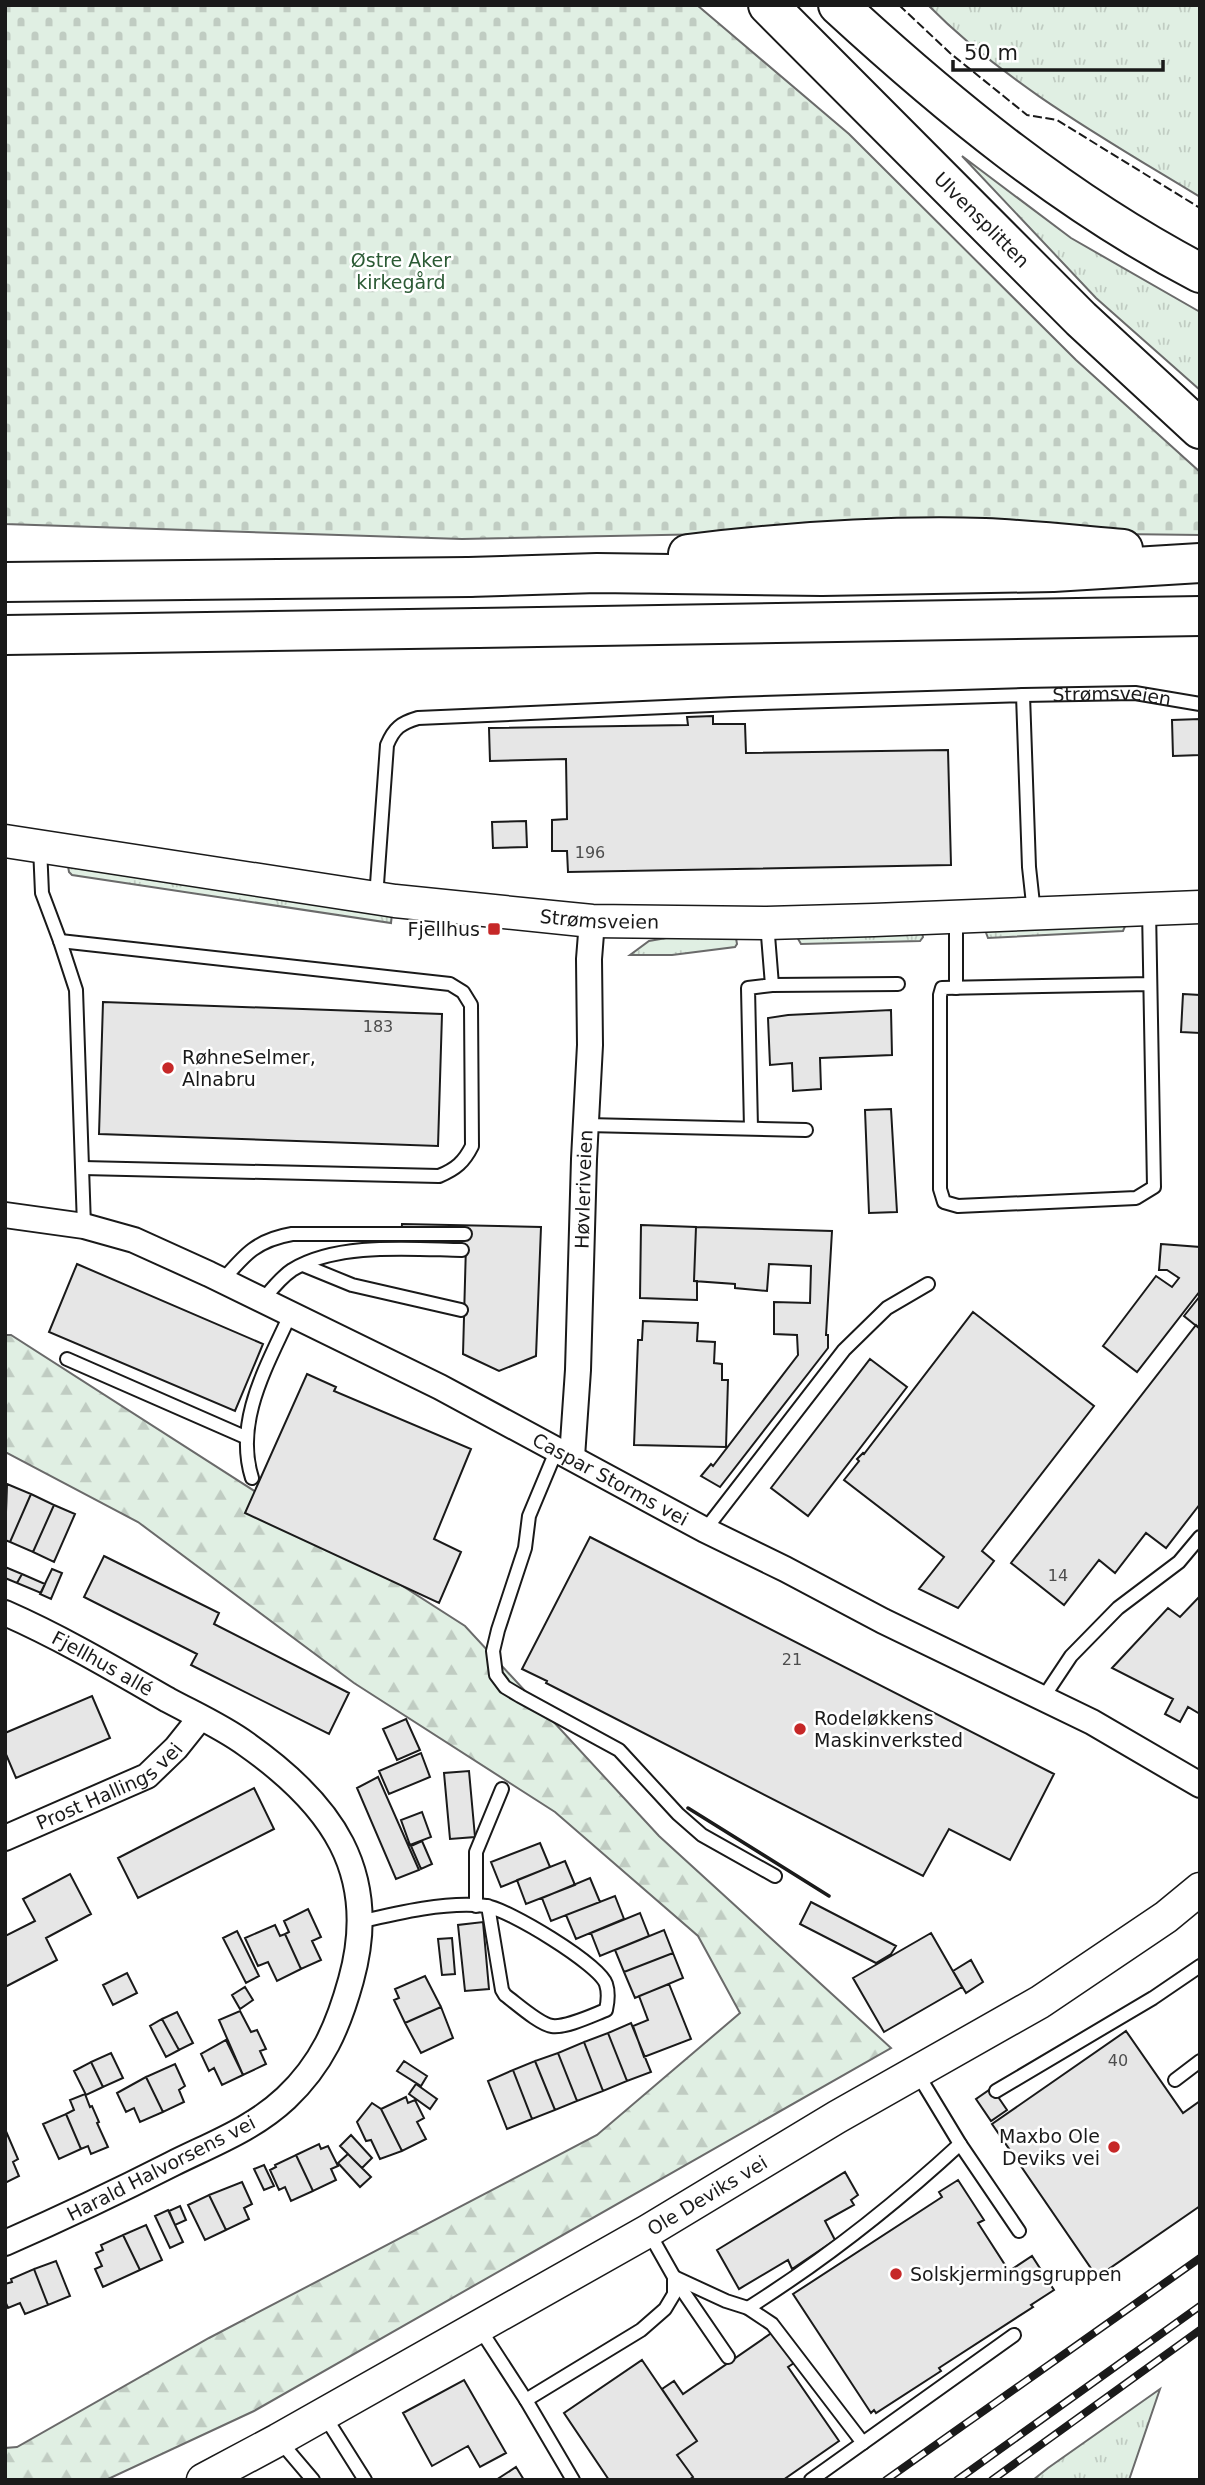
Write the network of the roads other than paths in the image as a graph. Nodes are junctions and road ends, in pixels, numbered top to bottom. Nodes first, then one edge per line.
1 (768, 5) edge
2 (838, 5) edge
3 (1200, 273) edge
4 (1200, 429) edge
5 (1200, 560) edge
6 (5, 582) edge
7 (1200, 616) edge
8 (5, 635) edge
9 (1023, 695) junction
10 (1200, 704) edge
11 (6, 845) edge
12 (40, 847) junction
13 (376, 898) junction
14 (1200, 906) edge
15 (1149, 909) junction
16 (1034, 913) junction
17 (956, 918) junction
18 (592, 921) junction
19 (767, 923) junction
20 (60, 941) junction
21 (898, 984) dead end
22 (1150, 984) junction
23 (772, 985) junction
24 (956, 988) junction
25 (586, 1125) junction
26 (751, 1128) junction
27 (806, 1130) dead end
28 (83, 1168) junction
29 (5, 1215) edge
30 (84, 1226) junction
31 (465, 1234) dead end
32 (462, 1250) dead end
33 (303, 1265) junction
34 (222, 1281) junction
35 (928, 1284) dead end
36 (262, 1301) junction
37 (461, 1310) dead end
38 (290, 1315) junction
39 (67, 1359) dead end
40 (245, 1437) junction
41 (564, 1453) junction
42 (252, 1478) dead end
43 (705, 1530) junction
44 (1200, 1537) edge
45 (5, 1613) edge
46 (1043, 1698) junction
47 (200, 1718) junction
48 (1200, 1785) edge
49 (502, 1789) dead end
50 (5, 1838) edge
51 (775, 1876) dead end
52 (1200, 1889) edge
53 (482, 1906) junction
54 (359, 1922) junction
55 (1200, 1966) edge
56 (1200, 2061) edge
57 (917, 2073) junction
58 (1175, 2080) dead end
59 (996, 2091) dead end
60 (960, 2144) junction
61 (648, 2231) junction
62 (1019, 2231) dead end
63 (5, 2243) edge
64 (674, 2277) junction
65 (748, 2308) junction
66 (477, 2326) junction
67 (1014, 2335) dead end
68 (728, 2357) dead end
69 (526, 2400) junction
70 (323, 2414) junction
71 (278, 2440) junction
72 (863, 2443) junction
73 (202, 2480) edge
74 (313, 2480) edge
75 (365, 2480) edge
76 (573, 2480) edge
77 (811, 2480) edge

1 - 4 highway, Ulvensplitten
2 - 3 highway
5 - 6 highway
7 - 8 highway
9 - 10 lane, Strømsveien
9 - 13 lane, Strømsveien
9 - 16 lane
11 - 12 street, Strømsveien
12 - 13 street, Strømsveien
12 - 20 lane
13 - 18 street, Strømsveien
14 - 15 street, Strømsveien
15 - 16 street, Strømsveien
15 - 22 lane
16 - 17 street, Strømsveien
17 - 19 street, Strømsveien
17 - 24 lane
18 - 19 street, Strømsveien
18 - 25 street, Høvleriveien
19 - 23 lane
20 - 28 lane
20 - 28 lane
21 - 23 lane
22 - 24 lane
22 - 24 lane
23 - 26 lane
25 - 26 lane
25 - 41 street, Høvleriveien
26 - 27 lane
28 - 30 lane
29 - 30 street, Caspar Storms vei
30 - 34 street, Caspar Storms vei
31 - 34 lane
32 - 33 lane
33 - 36 lane
33 - 37 lane
34 - 36 street, Caspar Storms vei
35 - 43 lane
36 - 38 street, Caspar Storms vei
38 - 40 lane
38 - 41 street, Caspar Storms vei
39 - 40 lane
40 - 42 lane
41 - 43 street, Caspar Storms vei
41 - 51 lane
43 - 46 street, Caspar Storms vei
44 - 46 lane
45 - 47 street, Fjellhus allé
46 - 48 street, Caspar Storms vei
47 - 50 street, Prost Hallings vei
47 - 54 street, Harald Halvorsens vei
49 - 53 lane
52 - 57 street, Ole Deviks vei
53 - 53 lane
53 - 54 lane
54 - 63 street, Harald Halvorsens vei
55 - 59 lane
56 - 58 lane
57 - 60 lane
57 - 61 street, Ole Deviks vei
60 - 62 lane
60 - 65 lane
61 - 64 lane
61 - 66 street, Ole Deviks vei
64 - 65 lane
64 - 68 lane
64 - 69 lane
65 - 72 lane
66 - 69 lane
66 - 70 street, Ole Deviks vei
67 - 72 lane
69 - 76 lane
70 - 71 street, Ole Deviks vei
70 - 75 lane
71 - 73 street, Ole Deviks vei
71 - 74 lane
72 - 77 lane

